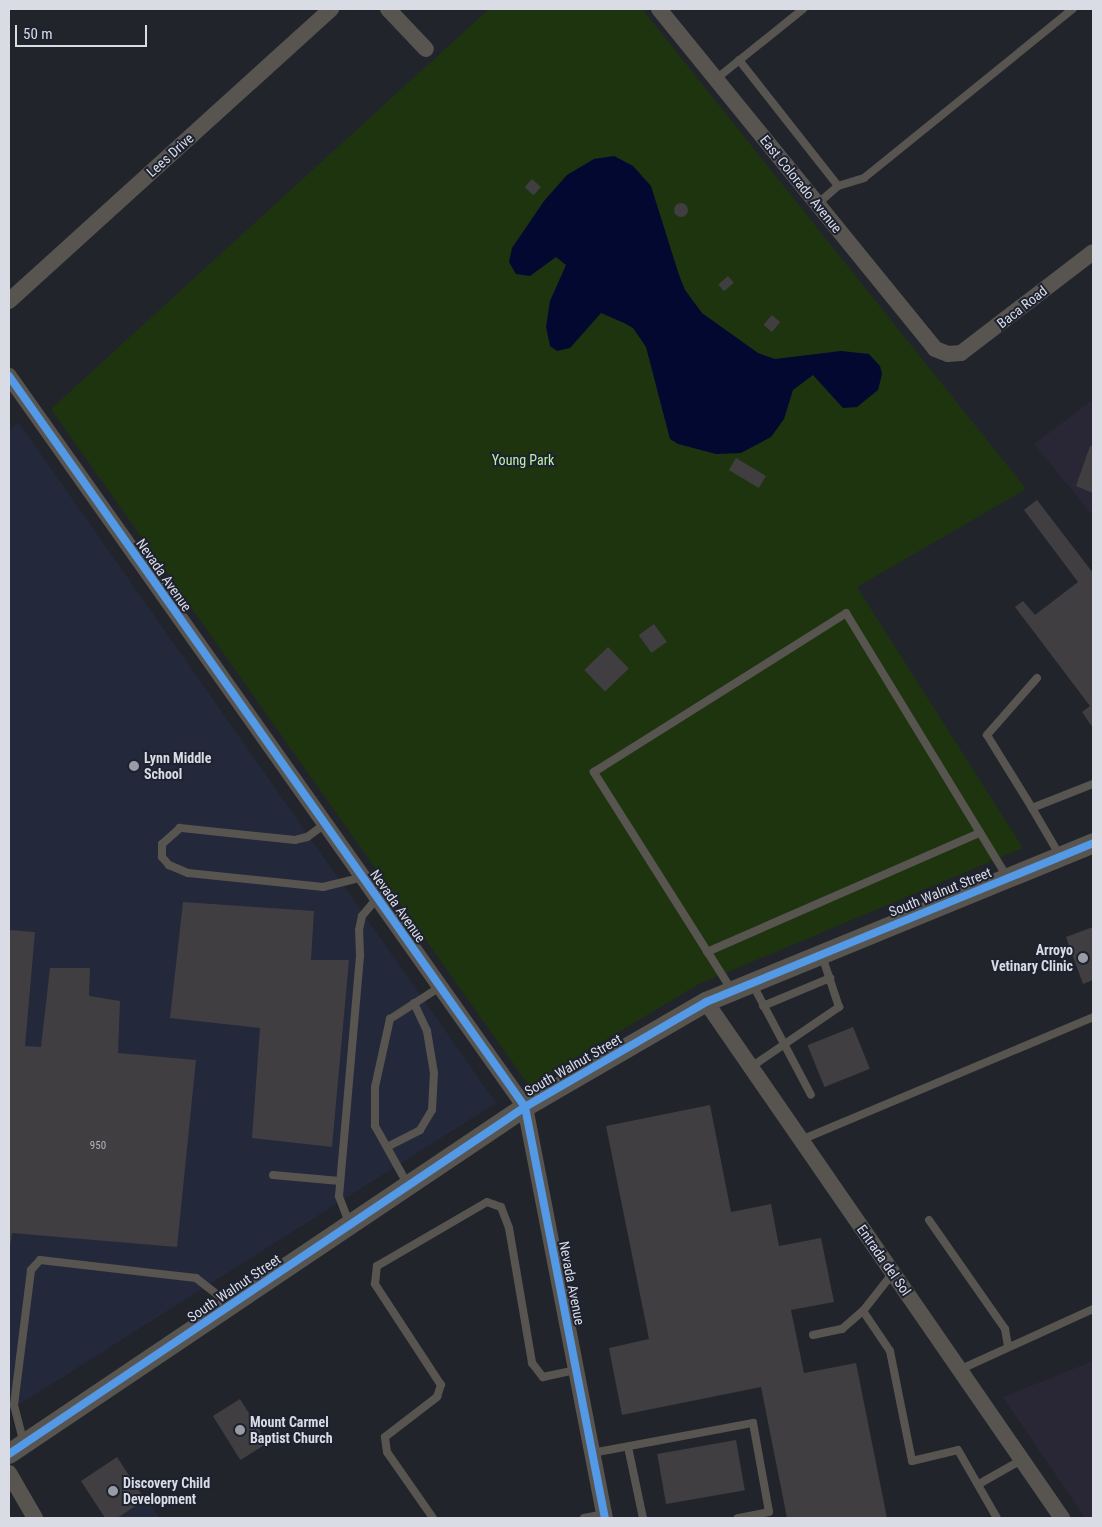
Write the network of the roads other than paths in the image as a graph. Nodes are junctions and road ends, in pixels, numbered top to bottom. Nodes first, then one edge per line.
1 (330, 9) edge
2 (388, 9) edge
3 (659, 9) edge
4 (803, 9) edge
5 (1073, 9) edge
6 (426, 49) dead end
7 (739, 60) junction
8 (716, 79) junction
9 (838, 186) junction
10 (817, 204) junction
11 (1093, 252) edge
12 (9, 301) edge
13 (948, 354) joint
14 (9, 376) edge
15 (1037, 678) dead end
16 (1093, 784) edge
17 (1032, 808) junction
18 (325, 824) junction
19 (980, 833) junction
20 (1093, 843) edge
21 (1060, 856) junction
22 (363, 877) junction
23 (1008, 878) junction
24 (377, 898) junction
25 (707, 952) junction
26 (822, 954) junction
27 (830, 978) junction
28 (752, 983) junction
29 (440, 987) junction
30 (732, 991) junction
31 (706, 1002) junction
32 (414, 1003) junction
33 (763, 1006) junction
34 (1093, 1018) edge
35 (784, 1044) junction
36 (751, 1067) junction
37 (811, 1095) dead end
38 (525, 1107) junction
39 (801, 1140) junction
40 (387, 1147) junction
41 (273, 1175) dead end
42 (340, 1180) junction
43 (409, 1186) junction
44 (929, 1220) dead end
45 (350, 1225) junction
46 (893, 1273) junction
47 (231, 1305) junction
48 (1093, 1309) edge
49 (863, 1311) junction
50 (813, 1335) dead end
51 (1008, 1346) junction
52 (576, 1370) junction
53 (959, 1370) junction
54 (628, 1446) junction
55 (16, 1449) edge
56 (592, 1453) junction
57 (1023, 1459) junction
58 (9, 1474) edge
59 (979, 1484) junction
60 (605, 1516) edge
61 (35, 1518) edge
62 (433, 1518) edge
63 (584, 1518) edge
64 (643, 1518) edge
65 (738, 1518) edge
66 (997, 1518) edge
67 (1062, 1518) edge

1 - 12 street, Lees Drive
2 - 6 street
3 - 8 street, East Colorado Avenue
4 - 7 lane
5 - 9 lane
7 - 8 lane
7 - 9 lane
8 - 10 street, East Colorado Avenue
9 - 10 lane
10 - 13 street, East Colorado Avenue
11 - 13 street, Baca Road
14 - 18 street, Nevada Avenue
15 - 17 lane
16 - 17 lane
17 - 21 lane
18 - 22 street, Nevada Avenue
18 - 22 lane
19 - 23 lane
19 - 25 lane
19 - 25 lane
20 - 21 street, South Walnut Street
21 - 23 street, South Walnut Street
22 - 24 street, Nevada Avenue
23 - 26 street, South Walnut Street
24 - 29 street, Nevada Avenue
24 - 42 lane
25 - 30 lane
26 - 27 lane
26 - 28 street, South Walnut Street
27 - 33 lane
27 - 35 lane
28 - 30 street, South Walnut Street
28 - 33 lane
29 - 32 lane
29 - 38 street, Nevada Avenue
30 - 31 street, South Walnut Street
31 - 36 street, Entrada del Sol
31 - 38 street, South Walnut Street
32 - 40 lane
32 - 40 lane
33 - 35 lane
34 - 39 lane
35 - 36 lane
35 - 37 lane
36 - 39 street, Entrada del Sol
38 - 43 street, South Walnut Street
38 - 52 street, Nevada Avenue
39 - 46 street, Entrada del Sol
40 - 43 lane
41 - 42 lane
42 - 45 lane
43 - 45 street, South Walnut Street
44 - 51 lane
45 - 47 street, South Walnut Street
46 - 49 lane
46 - 53 street, Entrada del Sol
47 - 55 street, South Walnut Street
47 - 55 lane
48 - 51 lane
49 - 50 lane
49 - 59 lane
51 - 53 lane
52 - 56 street, Nevada Avenue
52 - 62 lane
53 - 57 street, Entrada del Sol
54 - 56 lane
54 - 64 lane
54 - 65 lane
56 - 60 street, Nevada Avenue
57 - 59 lane
57 - 67 street, Entrada del Sol
58 - 61 street
59 - 66 lane
60 - 63 lane

